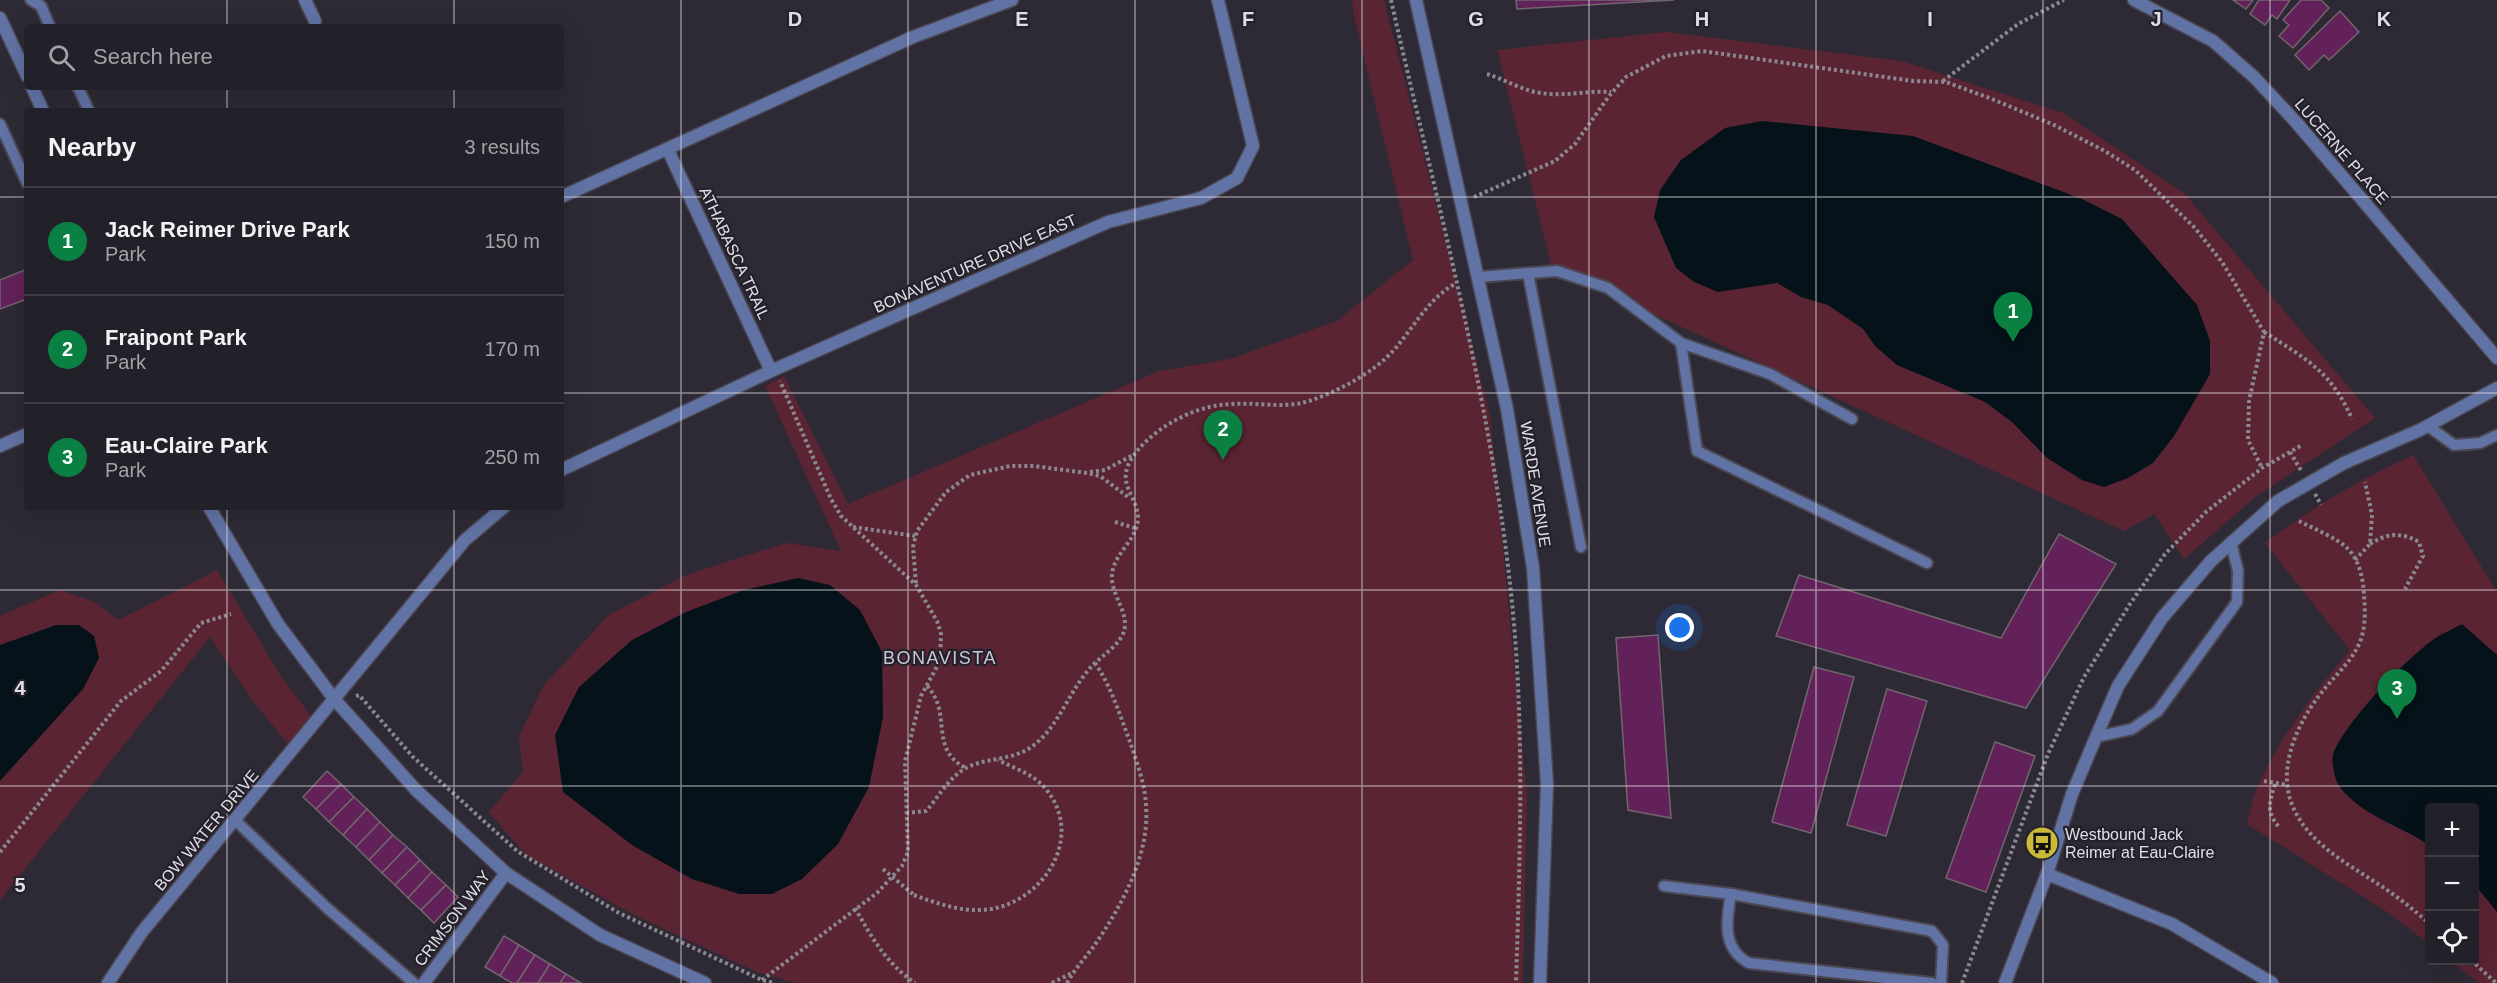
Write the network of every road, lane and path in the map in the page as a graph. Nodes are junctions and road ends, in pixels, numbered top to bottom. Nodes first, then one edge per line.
1 (31, 0) edge
2 (305, 0) edge
3 (1012, 0) edge
4 (1218, 0) edge
5 (1391, 0) edge
6 (1416, 0) edge
7 (2064, 0) edge
8 (2134, 0) edge
9 (0, 18) edge
10 (315, 21) dead end
11 (49, 24) edge
12 (24, 69) edge
13 (1487, 74) dead end
14 (1942, 82) junction
15 (33, 90) edge
16 (79, 90) edge
17 (1612, 92) junction
18 (42, 108) edge
19 (88, 108) edge
20 (0, 124) edge
21 (668, 150) junction
22 (24, 176) edge
23 (564, 196) edge
24 (1462, 201) junction
25 (1528, 273) junction
26 (1478, 278) junction
27 (1455, 284) junction
28 (2264, 332) junction
29 (1681, 343) junction
30 (2497, 358) edge
31 (773, 370) junction
32 (2497, 388) edge
33 (1852, 419) dead end
34 (2352, 419) dead end
35 (2428, 426) junction
36 (24, 435) edge
37 (2497, 435) edge
38 (0, 446) edge
39 (1136, 453) junction
40 (2262, 468) dead end
41 (564, 469) edge
42 (1087, 473) junction
43 (2364, 482) dead end
44 (1131, 499) junction
45 (211, 510) edge
46 (500, 510) edge
47 (2299, 521) dead end
48 (1115, 522) dead end
49 (853, 527) junction
50 (1135, 528) junction
51 (915, 536) junction
52 (2231, 542) junction
53 (2370, 544) junction
54 (1581, 547) dead end
55 (2355, 560) junction
56 (1928, 563) dead end
57 (916, 585) junction
58 (2405, 589) dead end
59 (231, 614) dead end
60 (1095, 663) junction
61 (927, 686) junction
62 (335, 700) junction
63 (2096, 737) junction
64 (998, 760) junction
65 (966, 768) junction
66 (2264, 781) dead end
67 (2275, 784) junction
68 (2287, 785) junction
69 (906, 813) junction
70 (236, 821) junction
71 (2280, 828) dead end
72 (0, 852) edge
73 (883, 869) dead end
74 (506, 873) junction
75 (2047, 874) junction
76 (1664, 886) dead end
77 (1731, 894) junction
78 (855, 908) junction
79 (2425, 920) edge
80 (2476, 965) edge
81 (1074, 972) junction
82 (762, 980) junction
83 (108, 983) edge
84 (414, 983) edge
85 (424, 983) edge
86 (705, 983) edge
87 (774, 983) edge
88 (915, 983) edge
89 (1052, 983) edge
90 (1067, 983) edge
91 (1516, 983) edge
92 (1540, 983) edge
93 (1932, 983) edge
94 (1941, 983) edge
95 (2005, 983) edge
96 (2272, 983) edge
97 (2496, 983) edge

1 - 11 lane
2 - 10 street
3 - 21 street
4 - 31 street, BONAVENTURE DRIVE EAST
5 - 27 path
6 - 24 street, WARDE AVENUE
7 - 14 path
8 - 30 street, LUCERNE PLACE
9 - 12 street
13 - 17 path
14 - 17 path
14 - 28 path
15 - 18 street
16 - 19 lane
17 - 24 path
20 - 22 lane
21 - 23 street
21 - 31 street, ATHABASCA TRAIL
24 - 26 street, WARDE AVENUE
25 - 26 lane
25 - 29 lane
25 - 54 lane
26 - 92 street, WARDE AVENUE
27 - 39 path
27 - 91 path
28 - 34 path
28 - 40 path
29 - 33 lane
29 - 56 lane
31 - 41 street, BONAVENTURE DRIVE EAST
31 - 49 path
32 - 35 street
35 - 37 lane
35 - 52 street
36 - 38 street
39 - 42 path
39 - 44 path
42 - 44 path
42 - 51 path
43 - 53 path
44 - 50 path
45 - 62 street
46 - 62 street
47 - 55 path
48 - 50 path
49 - 51 path
49 - 57 path
50 - 60 path
51 - 57 path
52 - 63 street
52 - 63 lane
53 - 55 path
53 - 58 path
55 - 68 path
57 - 61 path
59 - 72 path
60 - 64 path
60 - 81 path
61 - 65 path
61 - 69 path
62 - 70 street, BOW WATER DRIVE
62 - 74 street
62 - 82 path
63 - 75 street
64 - 65 path
64 - 73 path, bridge
65 - 69 path
66 - 67 path
67 - 68 path
67 - 71 path
68 - 79 path
69 - 78 path
70 - 83 street, BOW WATER DRIVE
70 - 84 lane
74 - 85 street, CRIMSON WAY
74 - 86 street
75 - 95 street
75 - 96 street
76 - 77 lane
77 - 93 lane
77 - 94 lane
78 - 82 path
78 - 88 path
80 - 97 path
81 - 89 path
81 - 90 path
82 - 87 path

